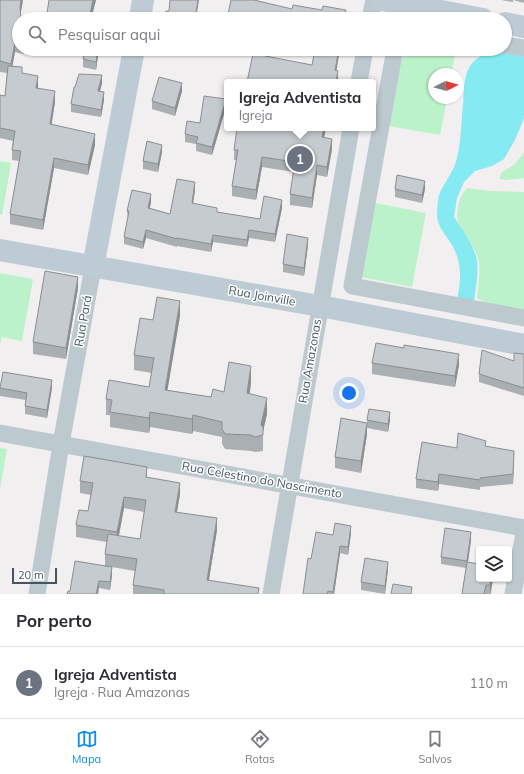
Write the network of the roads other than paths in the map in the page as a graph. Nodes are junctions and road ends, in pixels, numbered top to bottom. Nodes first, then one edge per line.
1 (143, 0) edge
2 (374, 0) edge
3 (383, 0) edge
4 (141, 12) edge
5 (371, 12) edge
6 (446, 12) edge
7 (512, 24) edge
8 (524, 27) edge
9 (512, 46) edge
10 (524, 48) edge
11 (133, 56) edge
12 (364, 56) edge
13 (394, 56) edge
14 (360, 79) edge
15 (350, 131) edge
16 (0, 250) edge
17 (93, 267) junction
18 (320, 306) junction
19 (524, 318) edge
20 (524, 344) edge
21 (0, 433) edge
22 (61, 444) junction
23 (289, 485) junction
24 (524, 528) edge
25 (524, 533) edge
26 (37, 594) edge
27 (271, 594) edge
28 (514, 594) edge

1 - 4 street
2 - 5 street
3 - 6 street
7 - 8 street
9 - 10 street
11 - 17 street, Rua Pará
12 - 14 street
13 - 19 street
15 - 18 street, Rua Amazonas
16 - 17 street, Rua Joinville
17 - 18 street, Rua Joinville
17 - 22 street, Rua Pará
18 - 20 street, Rua Joinville
18 - 23 street, Rua Amazonas
21 - 22 street, Rua Celestino do Nascimento
22 - 23 street, Rua Celestino do Nascimento
22 - 26 street, Rua Pará
23 - 24 street, Rua Celestino do Nascimento
23 - 27 street, Rua Amazonas
25 - 28 street

